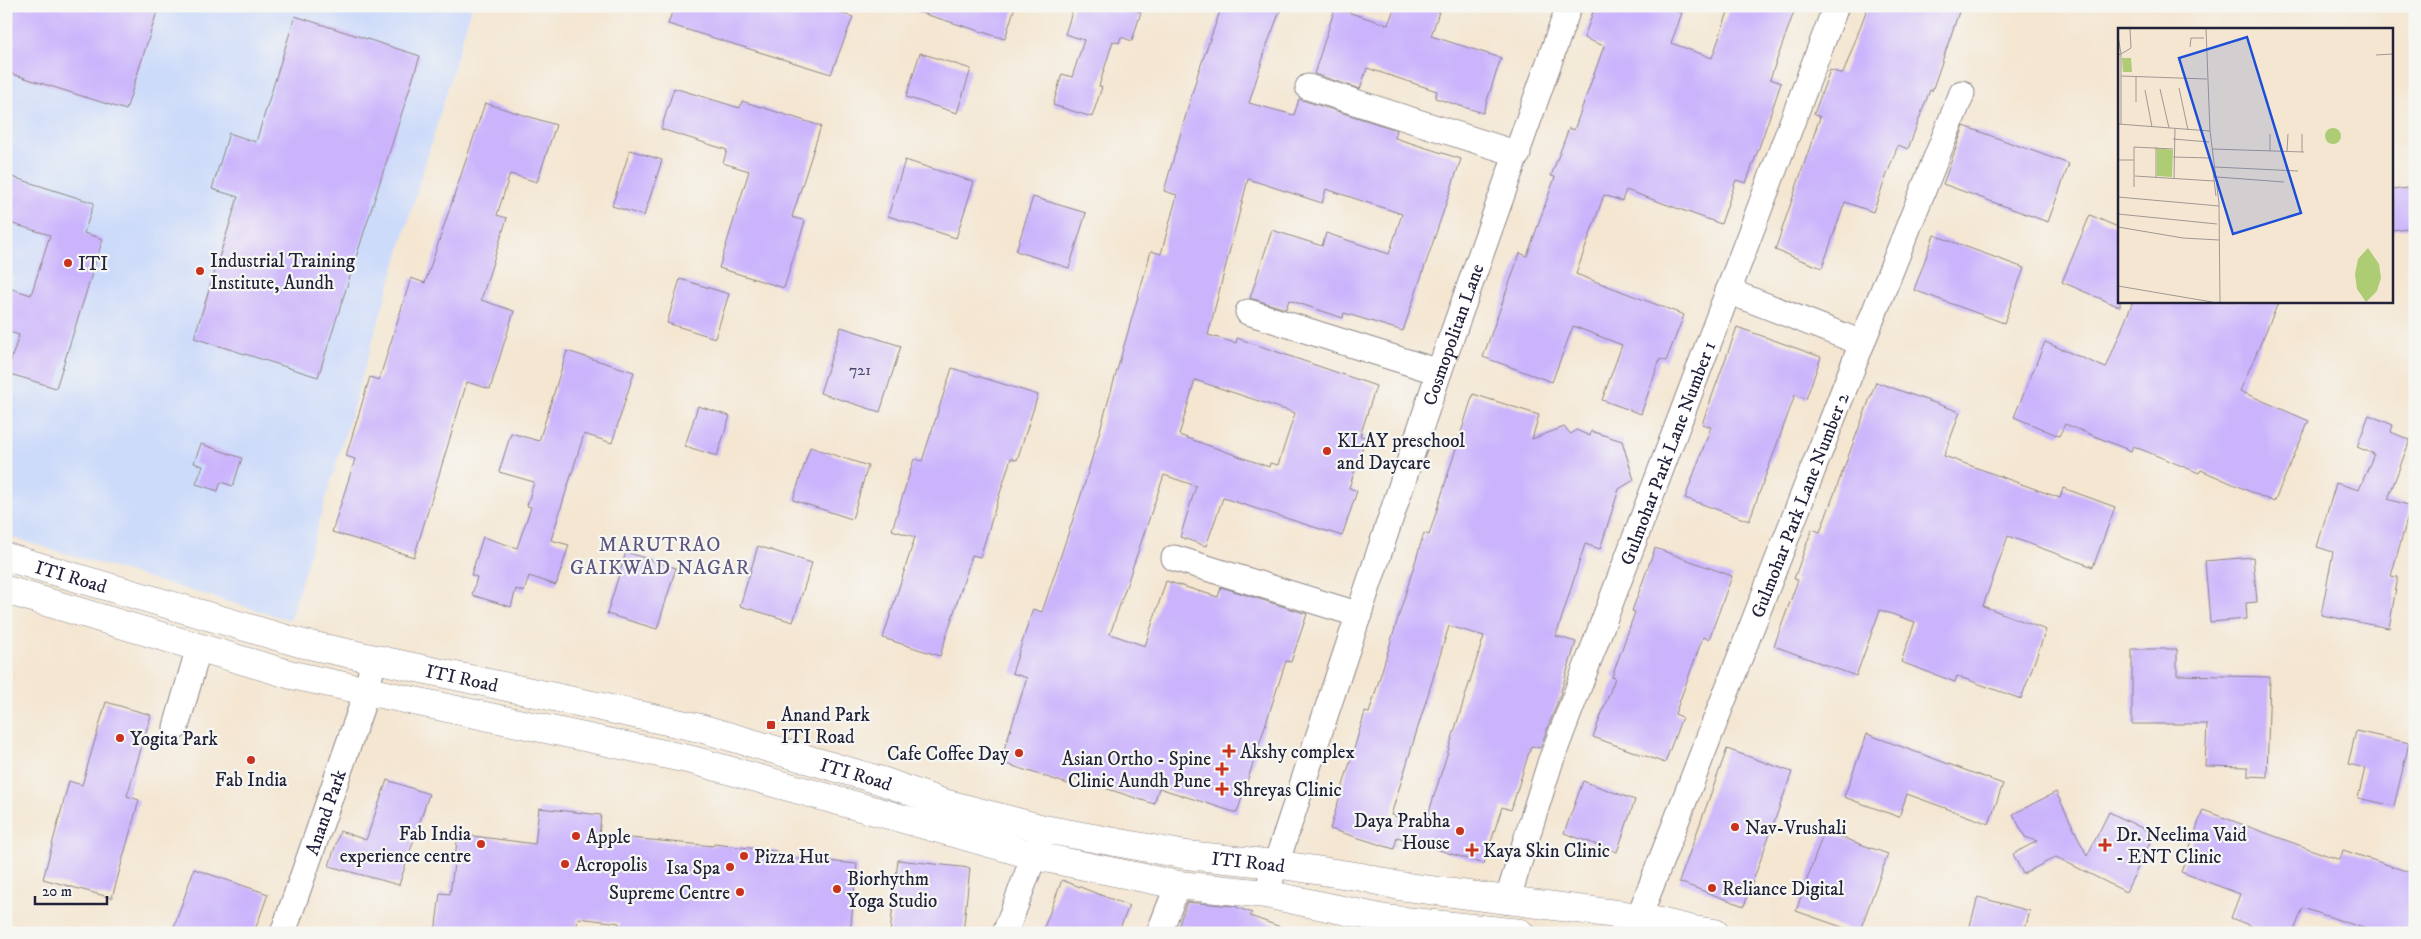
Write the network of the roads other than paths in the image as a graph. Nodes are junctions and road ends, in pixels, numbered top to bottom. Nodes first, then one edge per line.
1 (1569, 6) edge
2 (1836, 6) edge
3 (1308, 87) dead end
4 (1962, 94) dead end
5 (1518, 154) junction
6 (1728, 292) junction
7 (1248, 312) dead end
8 (1862, 343) junction
9 (1439, 372) junction
10 (6, 557) edge
11 (1174, 558) dead end
12 (6, 590) edge
13 (1360, 615) junction
14 (198, 647) junction
15 (373, 661) junction
16 (367, 691) junction
17 (176, 727) dead end
18 (1044, 828) junction
19 (1036, 856) junction
20 (1275, 864) junction
21 (1178, 886) junction
22 (1266, 894) junction
23 (1506, 901) junction
24 (1639, 917) junction
25 (1383, 926) edge
26 (1701, 932) edge
27 (284, 933) edge
28 (1005, 933) edge
29 (1159, 933) edge
30 (1520, 933) edge

1 - 5 street, Cosmopolitan Lane
2 - 6 street, Gulmohar Park Lane Number 1
3 - 5 street
4 - 8 street, Gulmohar Park Lane Number 2
5 - 9 street, Cosmopolitan Lane
6 - 8 street
6 - 23 street, Gulmohar Park Lane Number 1
7 - 9 street
8 - 24 street, Gulmohar Park Lane Number 2
9 - 13 street, Cosmopolitan Lane
10 - 15 main road, ITI Road
11 - 13 street
12 - 14 main road, ITI Road
13 - 20 street, Cosmopolitan Lane
14 - 16 main road, ITI Road
14 - 17 street
15 - 16 street, Anand Park
15 - 18 main road, ITI Road
16 - 19 main road, ITI Road
16 - 27 street, Anand Park
18 - 19 street
18 - 20 main road, ITI Road
19 - 21 main road, ITI Road
19 - 28 street
20 - 22 street, Cosmopolitan Lane
20 - 23 main road, ITI Road
21 - 22 main road, ITI Road
21 - 29 street
22 - 25 main road, ITI Road
23 - 24 main road, ITI Road
24 - 26 main road, ITI Road
25 - 30 main road, ITI Road

